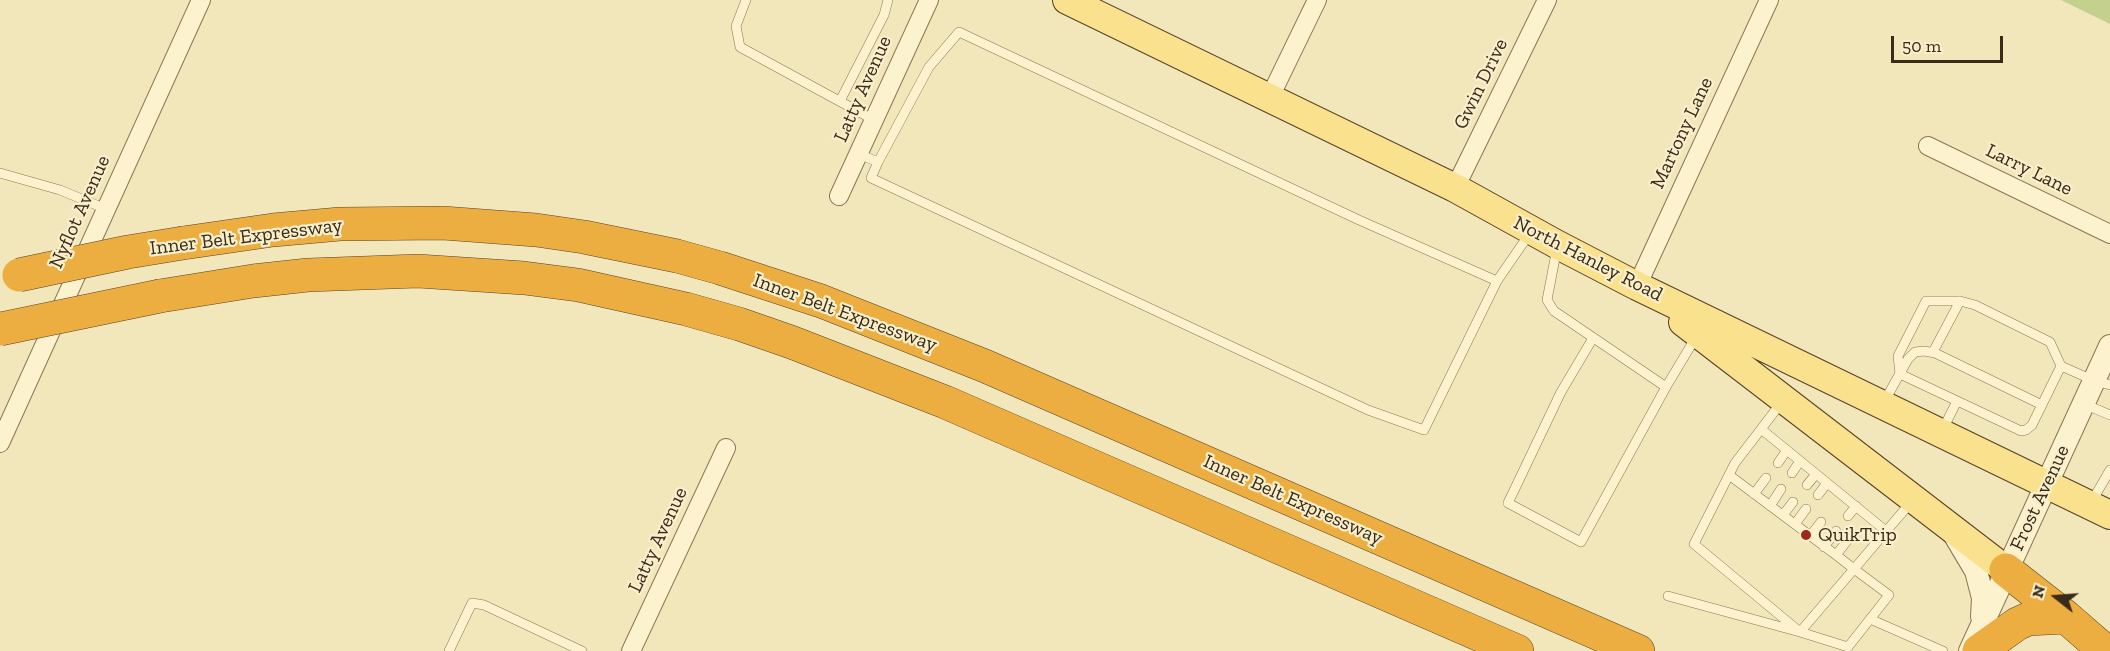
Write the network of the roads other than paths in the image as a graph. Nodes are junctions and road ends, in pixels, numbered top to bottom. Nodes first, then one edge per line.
1 (201, 0) edge
2 (746, 0) edge
3 (888, 0) edge
4 (928, 0) edge
5 (1317, 0) edge
6 (1547, 0) edge
7 (1769, 0) edge
8 (1070, 1) edge
9 (1269, 99) junction
10 (840, 101) junction
11 (874, 120) junction
12 (1928, 146) dead end
13 (859, 153) junction
14 (878, 162) junction
15 (0, 172) edge
16 (1455, 188) junction
17 (839, 196) dead end
18 (106, 209) junction
19 (1532, 231) junction
20 (2110, 234) edge
21 (1558, 245) junction
22 (9, 278) edge
23 (1497, 281) junction
24 (1636, 286) junction
25 (1960, 301) junction
26 (1702, 326) junction
27 (0, 329) edge
28 (1593, 338) junction
29 (2110, 346) edge
30 (1933, 352) junction
31 (2061, 366) junction
32 (1900, 374) junction
33 (2102, 383) edge
34 (1666, 387) junction
35 (1952, 397) junction
36 (1784, 399) junction
37 (1883, 404) junction
38 (2084, 404) junction
39 (2042, 405) junction
40 (2110, 415) edge
41 (1761, 429) junction
42 (1941, 432) junction
43 (0, 443) edge
44 (726, 448) dead end
45 (1787, 450) junction
46 (1800, 461) junction
47 (1778, 463) dead end
48 (2110, 470) edge
49 (1792, 473) dead end
50 (1815, 474) junction
51 (1729, 475) junction
52 (1766, 478) dead end
53 (1827, 483) junction
54 (2047, 483) junction
55 (1807, 485) dead end
56 (1781, 489) dead end
57 (1754, 494) junction
58 (1818, 495) dead end
59 (1842, 495) junction
60 (1914, 498) junction
61 (1793, 502) dead end
62 (1834, 505) dead end
63 (1770, 506) junction
64 (1856, 506) junction
65 (1806, 510) dead end
66 (2100, 510) edge
67 (1783, 515) junction
68 (1867, 515) junction
69 (1848, 516) dead end
70 (1821, 522) dead end
71 (1795, 524) junction
72 (1861, 524) dead end
73 (1949, 525) junction
74 (1836, 531) dead end
75 (1886, 531) junction
76 (1810, 536) junction
77 (1847, 541) dead end
78 (1824, 546) junction
79 (1836, 555) junction
80 (1854, 569) junction
81 (2006, 570) junction
82 (1668, 596) dead end
83 (2066, 617) junction
84 (1870, 620) junction
85 (1800, 632) junction
86 (1981, 638) edge
87 (449, 651) edge
88 (582, 651) edge
89 (631, 651) edge
90 (1517, 651) edge
91 (1638, 651) edge
92 (1943, 651) edge
93 (1970, 651) edge
94 (2104, 651) edge

1 - 18 street, Nyflot Avenue
2 - 10 lane
3 - 10 lane
4 - 11 street, Latty Avenue
5 - 9 street
6 - 16 street, Gwin Drive
7 - 24 street, Martony Lane
8 - 9 main road, North Hanley Road
9 - 16 main road, North Hanley Road
10 - 11 lane
11 - 13 street, Latty Avenue
12 - 20 street, Larry Lane
13 - 14 lane
13 - 17 street, Latty Avenue
14 - 23 lane
14 - 23 lane
15 - 18 lane
16 - 19 main road, North Hanley Road
18 - 43 street, Nyflot Avenue
19 - 21 main road, North Hanley Road
19 - 23 lane
21 - 24 main road, North Hanley Road
21 - 28 lane
22 - 91 highway, Inner Belt Expressway, bridge
24 - 26 main road, North Hanley Road
25 - 30 lane
25 - 31 lane
25 - 32 lane
26 - 34 lane
26 - 36 main road
26 - 37 main road
27 - 90 highway, bridge
28 - 34 lane
28 - 34 lane
29 - 33 street, Frost Avenue
30 - 32 lane
30 - 39 lane
31 - 33 lane
31 - 39 lane
32 - 35 lane
32 - 37 lane
33 - 38 street, Frost Avenue
35 - 39 lane
35 - 42 lane
36 - 41 lane
36 - 60 main road
37 - 42 main road
38 - 40 lane
38 - 54 street, Frost Avenue
41 - 45 lane
41 - 51 lane
42 - 54 main road
44 - 89 street, Latty Avenue
45 - 46 lane
45 - 47 lane
46 - 49 lane
46 - 50 lane
48 - 66 lane
50 - 53 lane
50 - 55 lane
51 - 57 lane
51 - 85 lane
52 - 57 lane
53 - 58 lane
53 - 59 lane
54 - 66 main road
54 - 81 street, Frost Avenue
56 - 63 lane
57 - 63 lane
59 - 62 lane
59 - 64 lane
60 - 73 main road
60 - 75 lane
61 - 67 lane
63 - 67 lane
64 - 68 lane
64 - 69 lane
65 - 71 lane
67 - 71 lane
68 - 72 lane
68 - 75 lane
70 - 76 lane
71 - 76 lane
73 - 81 main road
73 - 86 street
74 - 78 lane
75 - 80 lane
76 - 78 lane
77 - 79 lane
78 - 79 lane
79 - 80 lane
80 - 84 lane
80 - 85 lane
81 - 83 highway
81 - 86 street, Frost Avenue
82 - 85 lane
83 - 86 highway
83 - 94 highway
84 - 85 lane
84 - 92 lane
86 - 93 street, Frost Avenue
87 - 88 lane

